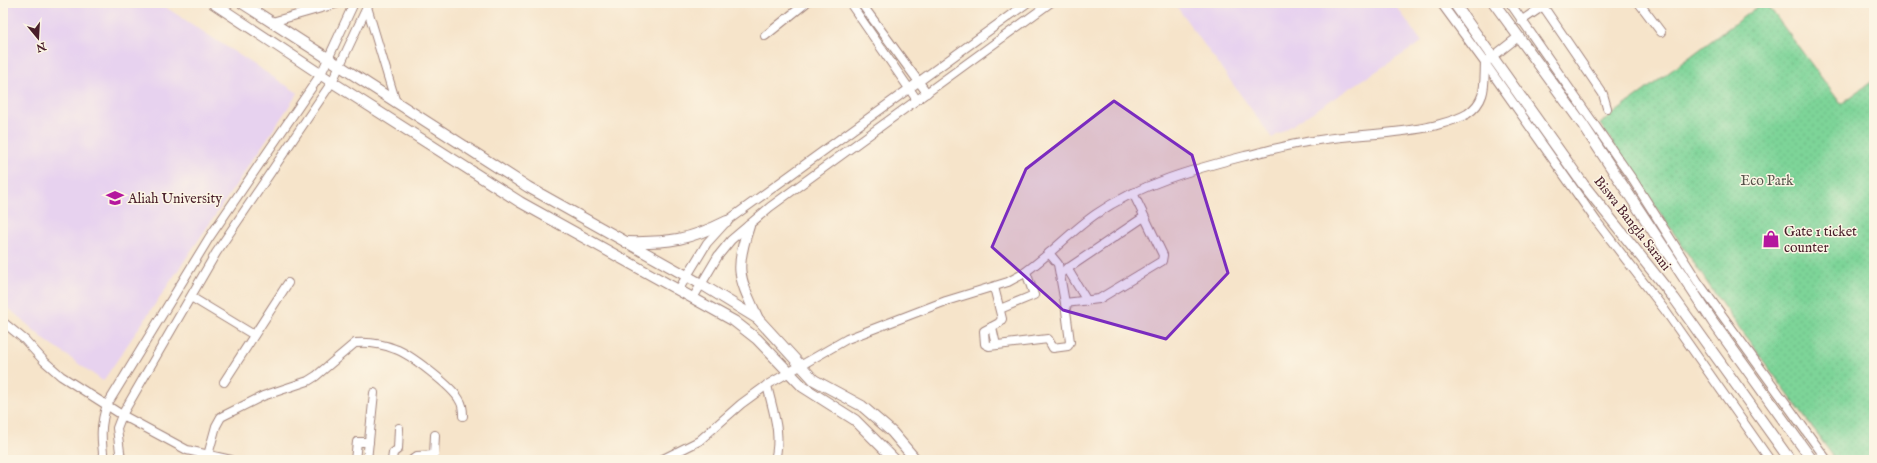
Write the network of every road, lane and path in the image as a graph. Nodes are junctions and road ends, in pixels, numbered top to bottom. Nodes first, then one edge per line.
1 (214, 3) edge
2 (242, 3) edge
3 (339, 3) edge
4 (354, 3) edge
5 (806, 3) edge
6 (850, 3) edge
7 (861, 3) edge
8 (1027, 3) edge
9 (1050, 3) edge
10 (1441, 3) edge
11 (1454, 3) edge
12 (1494, 3) edge
13 (1510, 3) edge
14 (1639, 3) edge
15 (368, 5) edge
16 (1545, 5) edge
17 (1504, 16) junction
18 (1521, 21) junction
19 (272, 22) junction
20 (1661, 32) dead end
21 (765, 36) dead end
22 (1518, 37) junction
23 (1493, 56) junction
24 (329, 60) junction
25 (1485, 63) junction
26 (341, 67) junction
27 (321, 74) junction
28 (332, 82) junction
29 (918, 82) junction
30 (909, 89) junction
31 (927, 93) junction
32 (917, 100) junction
33 (396, 103) junction
34 (1607, 108) dead end
35 (1133, 193) junction
36 (1144, 217) junction
37 (728, 221) junction
38 (749, 226) junction
39 (624, 242) junction
40 (1049, 253) junction
41 (1064, 271) junction
42 (1026, 272) junction
43 (687, 276) junction
44 (288, 283) dead end
45 (702, 284) junction
46 (994, 287) junction
47 (679, 289) junction
48 (191, 297) junction
49 (694, 298) junction
50 (1087, 301) junction
51 (1065, 303) junction
52 (1000, 309) junction
53 (758, 319) junction
54 (3, 322) edge
55 (254, 335) junction
56 (801, 366) junction
57 (790, 374) junction
58 (224, 382) dead end
59 (767, 385) junction
60 (374, 393) dead end
61 (107, 405) junction
62 (122, 415) junction
63 (463, 416) dead end
64 (399, 428) dead end
65 (435, 435) dead end
66 (369, 442) junction
67 (208, 455) junction
68 (104, 460) edge
69 (121, 460) edge
70 (231, 460) edge
71 (355, 460) edge
72 (367, 460) edge
73 (392, 460) edge
74 (412, 460) edge
75 (661, 460) edge
76 (775, 460) edge
77 (895, 460) edge
78 (916, 460) edge
79 (1770, 460) edge
80 (1790, 460) edge
81 (1812, 460) edge
82 (1827, 460) edge

1 - 27 main road
2 - 19 main road
3 - 19 street
4 - 24 street
5 - 21 street
6 - 30 street
7 - 29 street
8 - 29 street
9 - 31 street
10 - 25 street
11 - 23 main road, Biswa Bangla Sarani
12 - 17 main road, Biswa Bangla Sarani
13 - 17 street
13 - 18 street
14 - 20 street
15 - 26 street
15 - 33 street
16 - 18 street
16 - 34 street
17 - 22 main road, Biswa Bangla Sarani
18 - 82 street
19 - 24 main road
22 - 23 street
22 - 81 main road, Biswa Bangla Sarani
23 - 25 street
23 - 80 main road, Biswa Bangla Sarani
24 - 26 main road
24 - 27 street
25 - 35 street
25 - 79 street
26 - 28 street
26 - 33 main road
27 - 28 main road
27 - 61 street
28 - 47 main road
28 - 48 street
29 - 30 street
29 - 31 street
30 - 32 street
30 - 37 street
31 - 32 street
32 - 38 street
33 - 39 main road
35 - 36 street
35 - 40 street
36 - 41 street
36 - 50 street
37 - 39 main road
37 - 43 street
38 - 45 street
38 - 53 main road
39 - 43 main road
40 - 41 street
40 - 42 street
41 - 50 street
41 - 51 street
42 - 46 street
42 - 52 street
43 - 45 main road
43 - 47 street
44 - 55 street
45 - 49 street
45 - 53 main road
46 - 52 street
46 - 56 street
47 - 49 main road
48 - 55 street
48 - 62 street
49 - 57 main road
50 - 51 street
51 - 52 street
53 - 56 main road
54 - 61 street
55 - 58 street
56 - 57 street
56 - 78 main road
57 - 59 street
57 - 77 main road
59 - 75 street
59 - 76 street
60 - 66 street
61 - 62 street
61 - 68 street
62 - 67 street
62 - 69 street
63 - 67 street
64 - 73 street
65 - 74 street
66 - 71 street
66 - 72 street
67 - 70 street

